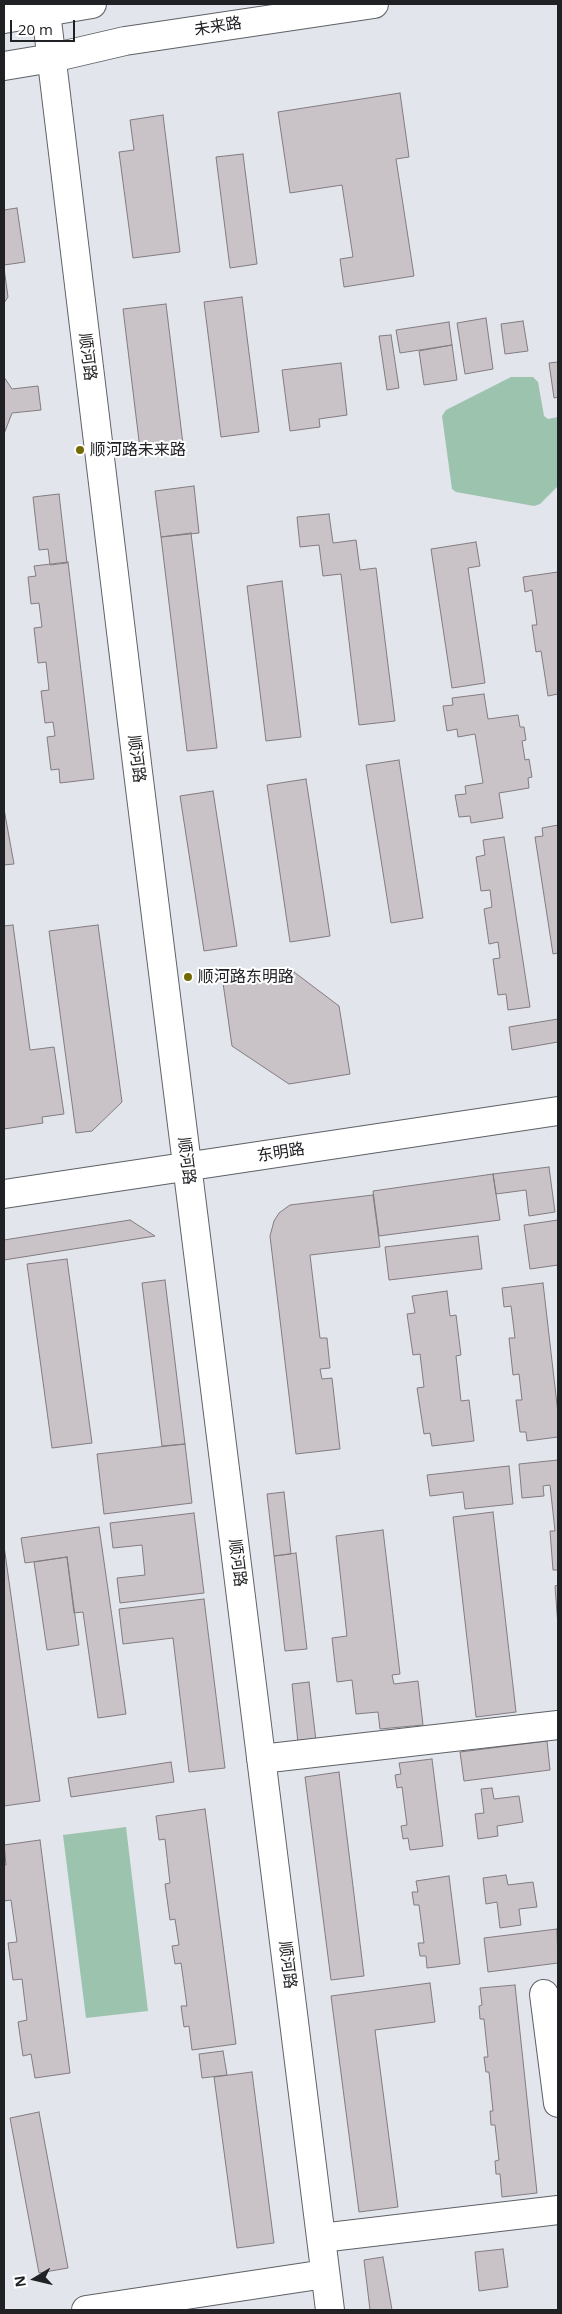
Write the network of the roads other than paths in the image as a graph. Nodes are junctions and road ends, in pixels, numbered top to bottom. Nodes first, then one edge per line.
1 (92, 4) edge
2 (374, 4) edge
3 (46, 6) edge
4 (4, 19) edge
5 (52, 58) junction
6 (4, 66) edge
7 (558, 1111) edge
8 (187, 1167) junction
9 (4, 1194) edge
10 (558, 1725) edge
11 (261, 1759) junction
12 (544, 1994) dead end
13 (558, 2103) edge
14 (558, 2210) edge
15 (321, 2238) junction
16 (325, 2274) junction
17 (86, 2310) edge
18 (330, 2310) edge

1 - 3 street
2 - 5 street, 未来路
3 - 4 street
3 - 5 street, 顺河路
5 - 6 street, 未来路
5 - 8 street, 顺河路
7 - 8 street, 东明路
8 - 9 street, 东明路
8 - 11 street, 顺河路
10 - 11 street
11 - 15 street, 顺河路
12 - 13 street
14 - 15 street
15 - 16 street, 顺河路
16 - 17 street
16 - 18 street, 顺河路

